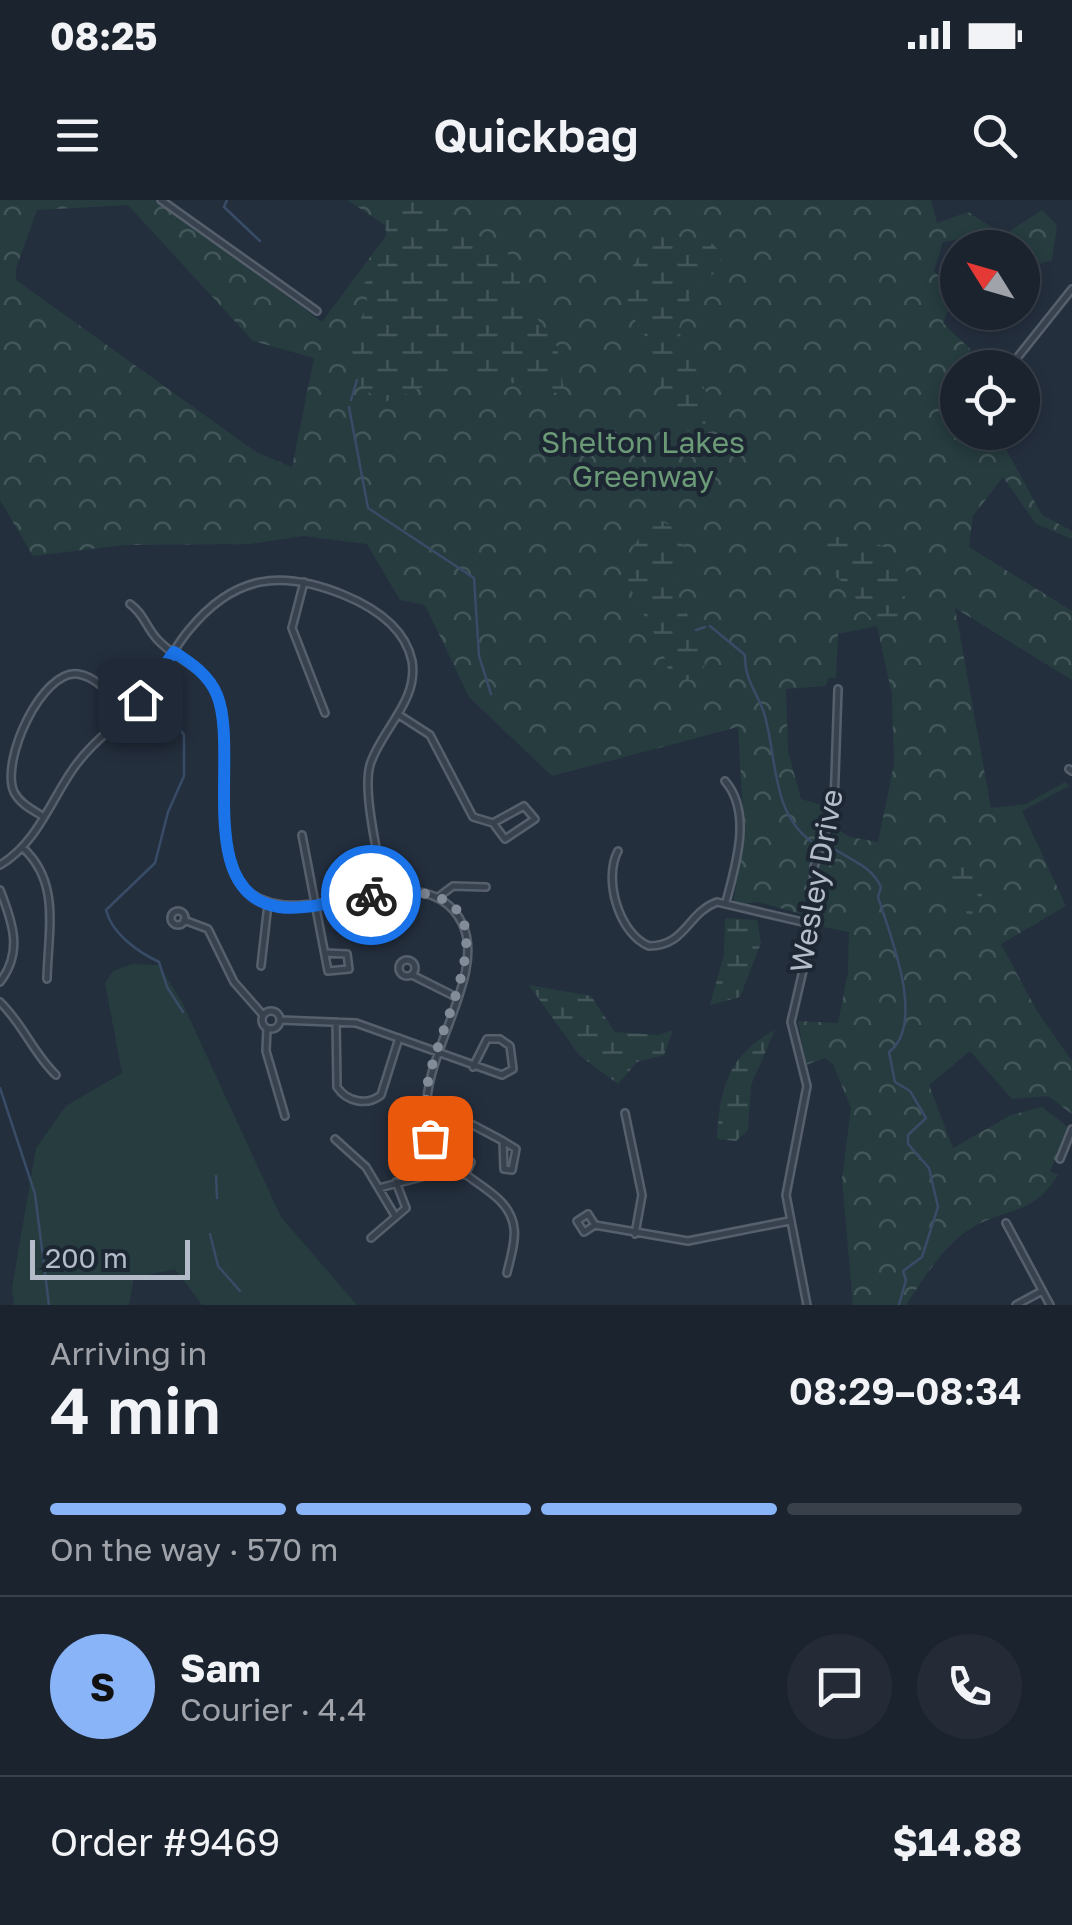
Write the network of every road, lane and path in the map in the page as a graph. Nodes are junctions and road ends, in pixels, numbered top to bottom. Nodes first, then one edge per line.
1 (161, 200) edge
2 (1072, 290) edge
3 (318, 311) dead end
4 (1024, 350) edge
5 (304, 582) junction
6 (130, 604) dead end
7 (174, 652) junction
8 (838, 689) dead end
9 (126, 713) junction
10 (325, 713) dead end
11 (399, 716) junction
12 (725, 781) dead end
13 (44, 816) junction
14 (493, 823) junction
15 (302, 835) dead end
16 (23, 848) junction
17 (618, 851) dead end
18 (0, 865) edge
19 (486, 887) dead end
20 (0, 890) edge
21 (384, 893) junction
22 (437, 898) junction
23 (726, 902) junction
24 (268, 904) junction
25 (314, 904) junction
26 (184, 920) dead end
27 (810, 924) junction
28 (326, 953) junction
29 (261, 966) dead end
30 (412, 974) dead end
31 (47, 979) dead end
32 (0, 982) edge
33 (456, 997) junction
34 (0, 1002) edge
35 (263, 1016) junction
36 (280, 1020) junction
37 (336, 1022) junction
38 (267, 1028) junction
39 (399, 1038) junction
40 (435, 1052) junction
41 (473, 1067) junction
42 (56, 1075) dead end
43 (625, 1113) dead end
44 (285, 1116) dead end
45 (427, 1125) junction
46 (1072, 1129) edge
47 (335, 1138) dead end
48 (503, 1142) junction
49 (1060, 1158) dead end
50 (448, 1165) junction
51 (465, 1175) junction
52 (396, 1182) junction
53 (379, 1188) junction
54 (394, 1214) junction
55 (789, 1221) junction
56 (1006, 1223) dead end
57 (595, 1225) dead end
58 (634, 1234) junction
59 (371, 1238) dead end
60 (507, 1273) dead end
61 (1042, 1291) junction
62 (807, 1305) edge
63 (1016, 1305) edge
64 (1050, 1305) edge

1 - 3 street
2 - 4 street
5 - 7 street
5 - 10 street
5 - 11 street
6 - 7 street
7 - 9 street
7 - 24 street
8 - 27 street, Wesley Drive
9 - 13 street
9 - 13 street
11 - 14 street
11 - 21 street
12 - 23 street
13 - 16 street
14 - 14 street
15 - 25 street
16 - 18 street
16 - 31 street
17 - 23 street
19 - 22 street
20 - 32 street
21 - 22 street
21 - 25 street
22 - 33 street
23 - 27 street
24 - 25 street
24 - 29 street
25 - 28 street
26 - 35 street
27 - 55 street, Wesley Drive
28 - 28 street
30 - 33 street
33 - 40 street
34 - 42 street
35 - 36 street
35 - 38 street
36 - 37 street
36 - 38 street
37 - 39 street
37 - 39 street
38 - 44 street
39 - 40 street
40 - 41 street
40 - 45 street
41 - 41 street
43 - 58 street
45 - 48 street
45 - 50 street
46 - 49 street
47 - 53 street
48 - 48 street
50 - 51 street
50 - 51 street
50 - 52 street
51 - 60 street
52 - 53 street
52 - 54 street
53 - 54 street
54 - 59 street
55 - 58 street
55 - 62 street, Wesley Drive
56 - 61 street
57 - 58 street
61 - 63 street
61 - 64 street

